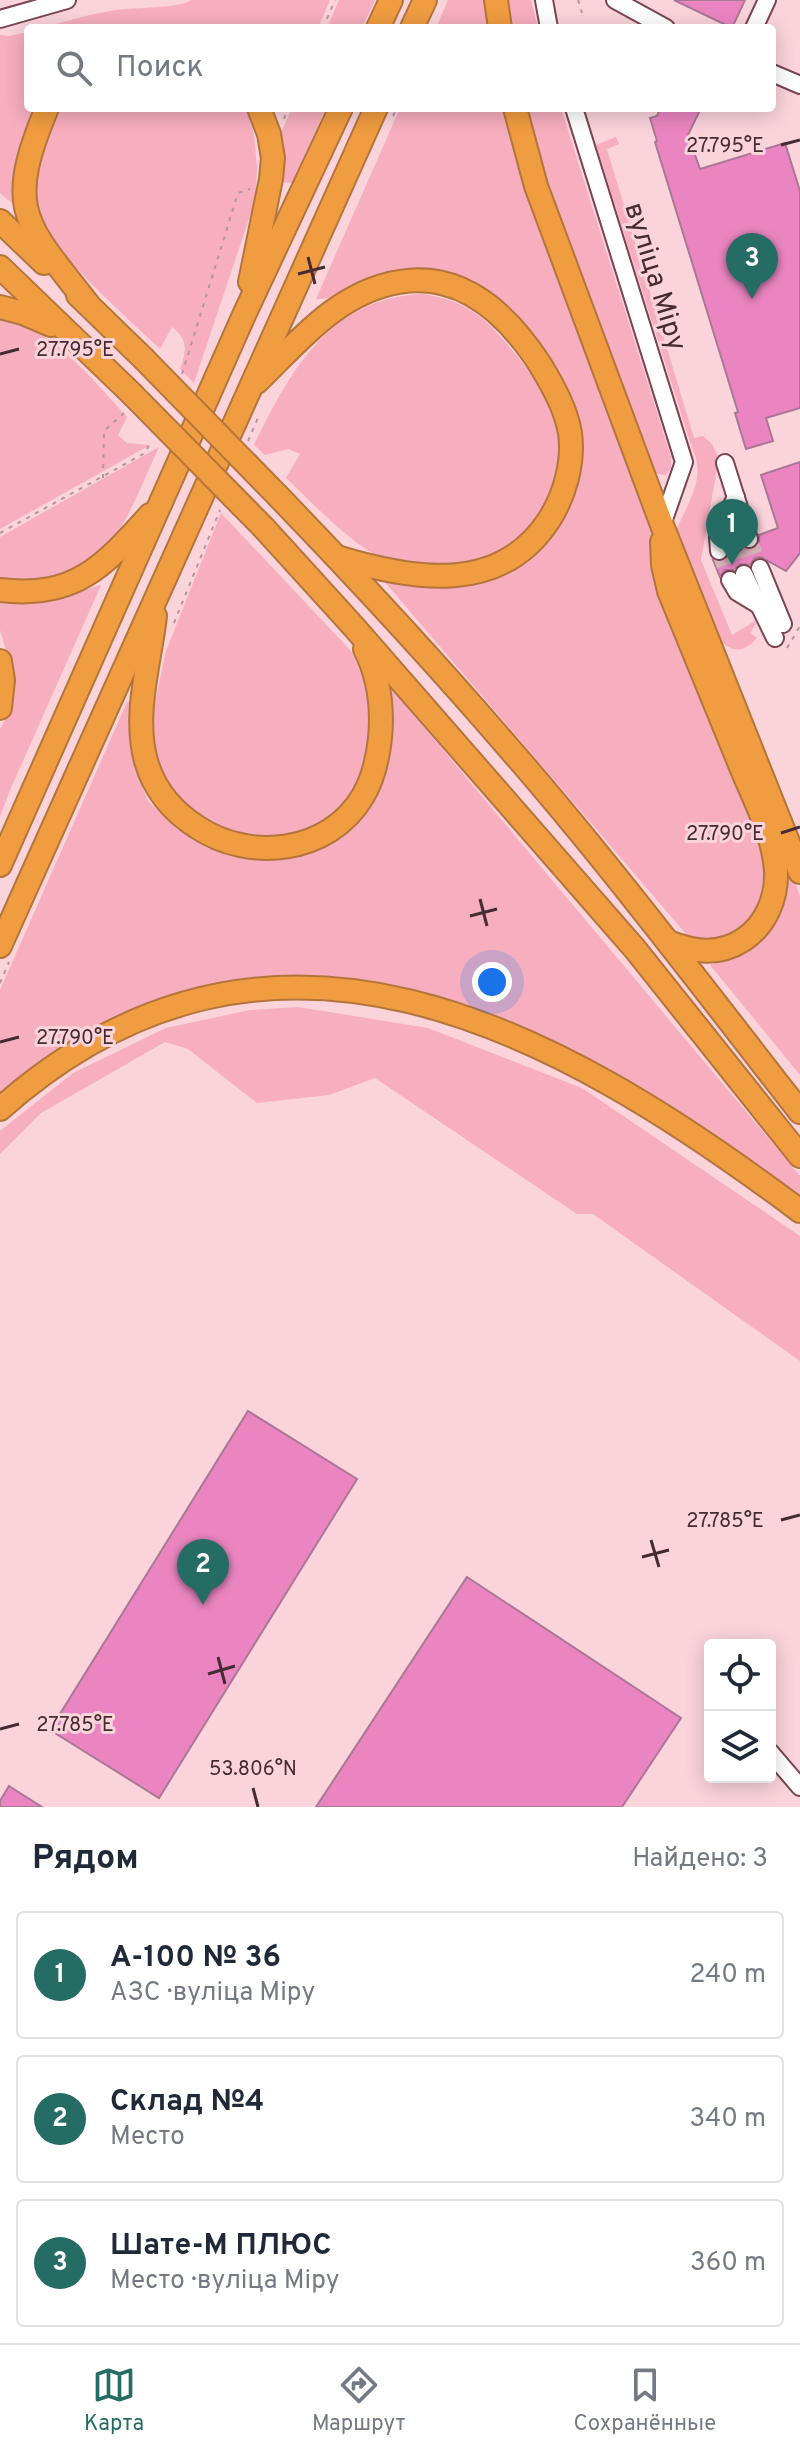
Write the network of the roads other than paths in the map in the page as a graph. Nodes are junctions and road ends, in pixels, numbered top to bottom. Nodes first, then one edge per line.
1 (67, 0) edge
2 (391, 0) edge
3 (425, 0) edge
4 (496, 0) edge
5 (544, 0) edge
6 (615, 0) edge
7 (767, 0) edge
8 (0, 19) edge
9 (380, 24) edge
10 (414, 24) edge
11 (499, 24) edge
12 (548, 24) edge
13 (659, 24) edge
14 (756, 24) edge
15 (776, 75) edge
16 (800, 85) edge
17 (46, 112) edge
18 (261, 112) edge
19 (339, 112) edge
20 (516, 112) edge
21 (575, 112) edge
22 (383, 115) edge
23 (0, 221) edge
24 (0, 267) edge
25 (88, 304) junction
26 (0, 307) edge
27 (244, 315) junction
28 (66, 332) junction
29 (245, 395) junction
30 (725, 463) dead end
31 (736, 497) junction
32 (164, 499) junction
33 (662, 525) junction
34 (338, 557) junction
35 (0, 590) edge
36 (158, 592) junction
37 (354, 627) junction
38 (779, 631) joint
39 (0, 661) edge
40 (0, 708) edge
41 (0, 865) edge
42 (800, 872) edge
43 (668, 942) junction
44 (6, 951) edge
45 (0, 1109) edge
46 (800, 1112) edge
47 (800, 1156) edge
48 (800, 1211) edge
49 (776, 1759) edge
50 (800, 1787) edge

1 - 8 street
2 - 9 highway
3 - 10 highway
4 - 11 highway
5 - 12 street
6 - 13 street
7 - 14 street
15 - 16 street
17 - 25 highway
18 - 27 highway
19 - 27 highway
20 - 33 highway
21 - 33 street, вуліца Міру
22 - 29 highway
23 - 25 highway
24 - 28 highway
25 - 34 highway, bridge
26 - 28 highway
27 - 32 highway
28 - 37 highway, bridge
29 - 34 highway
29 - 36 highway
30 - 31 street
31 - 31 street
32 - 35 highway
32 - 41 highway
33 - 42 highway
33 - 43 highway
34 - 43 highway
36 - 37 highway
36 - 44 highway
37 - 47 highway
38 - 38 street
39 - 40 highway
43 - 46 highway
45 - 48 highway
49 - 50 street

